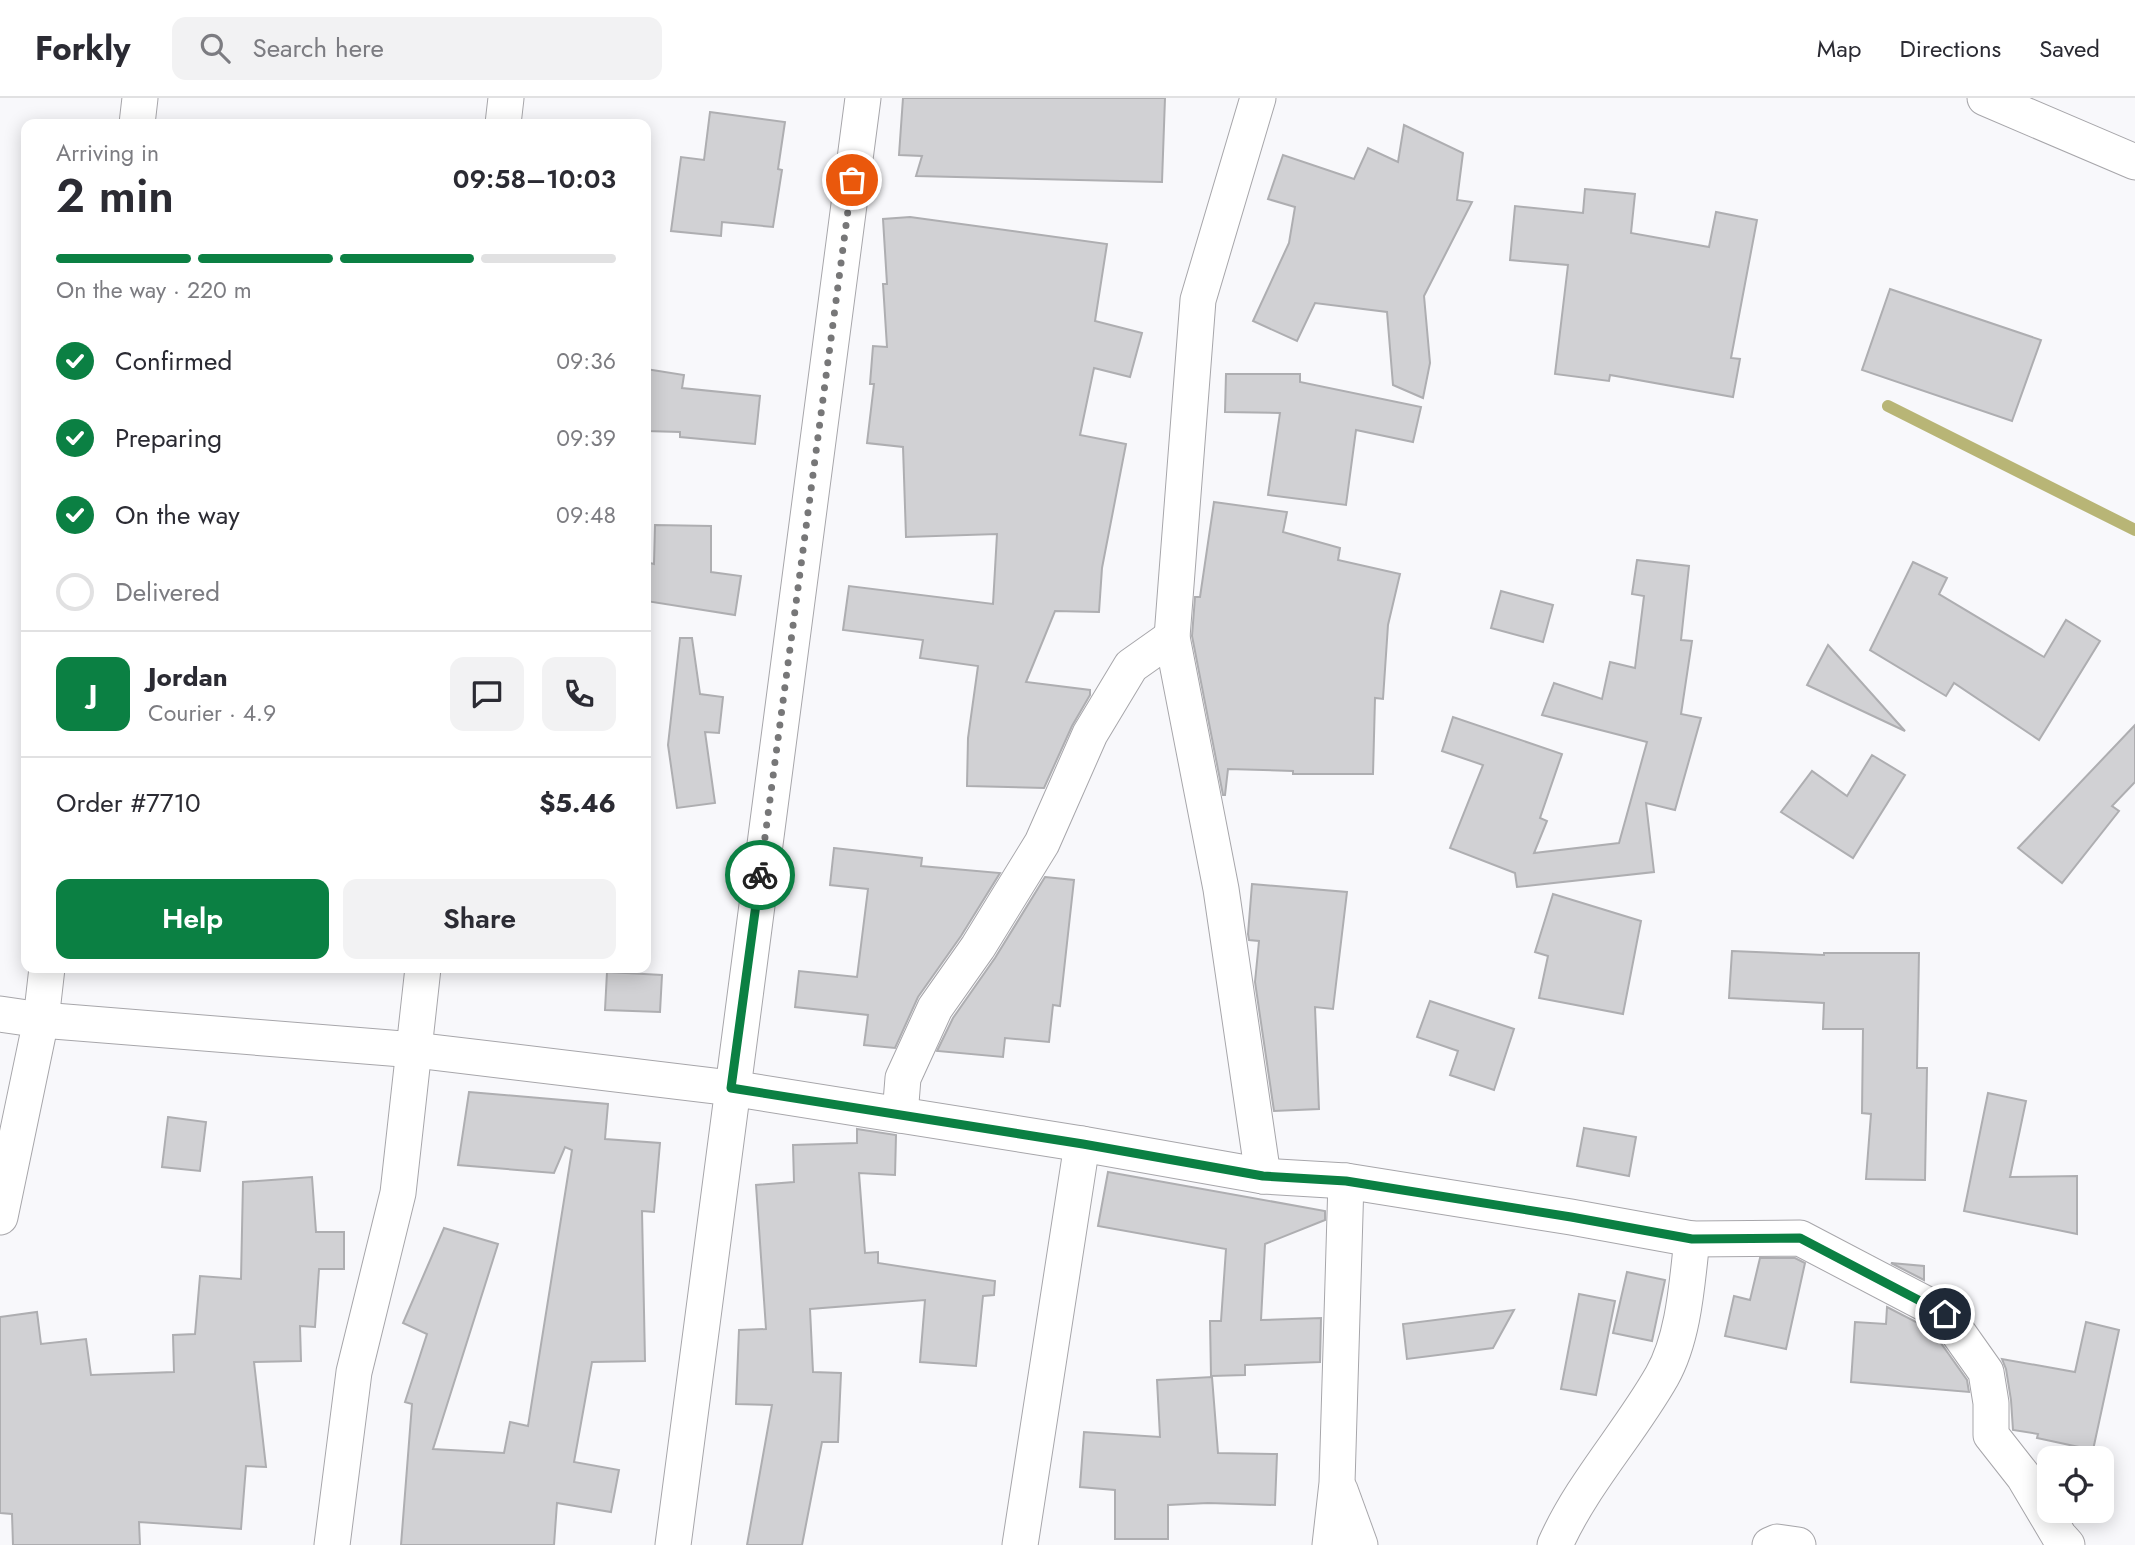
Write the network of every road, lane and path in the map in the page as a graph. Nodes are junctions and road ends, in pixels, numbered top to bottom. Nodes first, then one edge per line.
1 (139, 98) edge
2 (506, 98) edge
3 (863, 98) edge
4 (1985, 98) edge
5 (1252, 99) edge
6 (137, 119) edge
7 (504, 119) edge
8 (2135, 162) edge
9 (1172, 636) junction
10 (46, 973) edge
11 (423, 973) edge
12 (0, 1014) edge
13 (41, 1020) junction
14 (415, 1050) junction
15 (731, 1088) junction
16 (901, 1115) junction
17 (1083, 1144) junction
18 (1263, 1176) junction
19 (1346, 1181) junction
20 (0, 1217) edge
21 (1692, 1239) junction
22 (1337, 1483) junction
23 (332, 1545) edge
24 (673, 1545) edge
25 (1020, 1545) edge
26 (1330, 1545) edge
27 (1360, 1545) edge
28 (1555, 1545) edge
29 (1770, 1545) edge
30 (1798, 1545) edge
31 (2067, 1545) edge

1 - 6 street
2 - 7 street
3 - 15 street
4 - 8 street
5 - 9 street
9 - 16 street
9 - 18 street
10 - 13 street
11 - 14 street
12 - 13 street
13 - 14 street
13 - 20 street
14 - 15 street
14 - 23 street
15 - 16 street
15 - 24 street
16 - 17 street
17 - 18 street
17 - 25 street
18 - 19 street
19 - 21 street
19 - 22 street
21 - 28 street
21 - 31 street
22 - 26 street
22 - 27 street
29 - 30 street

